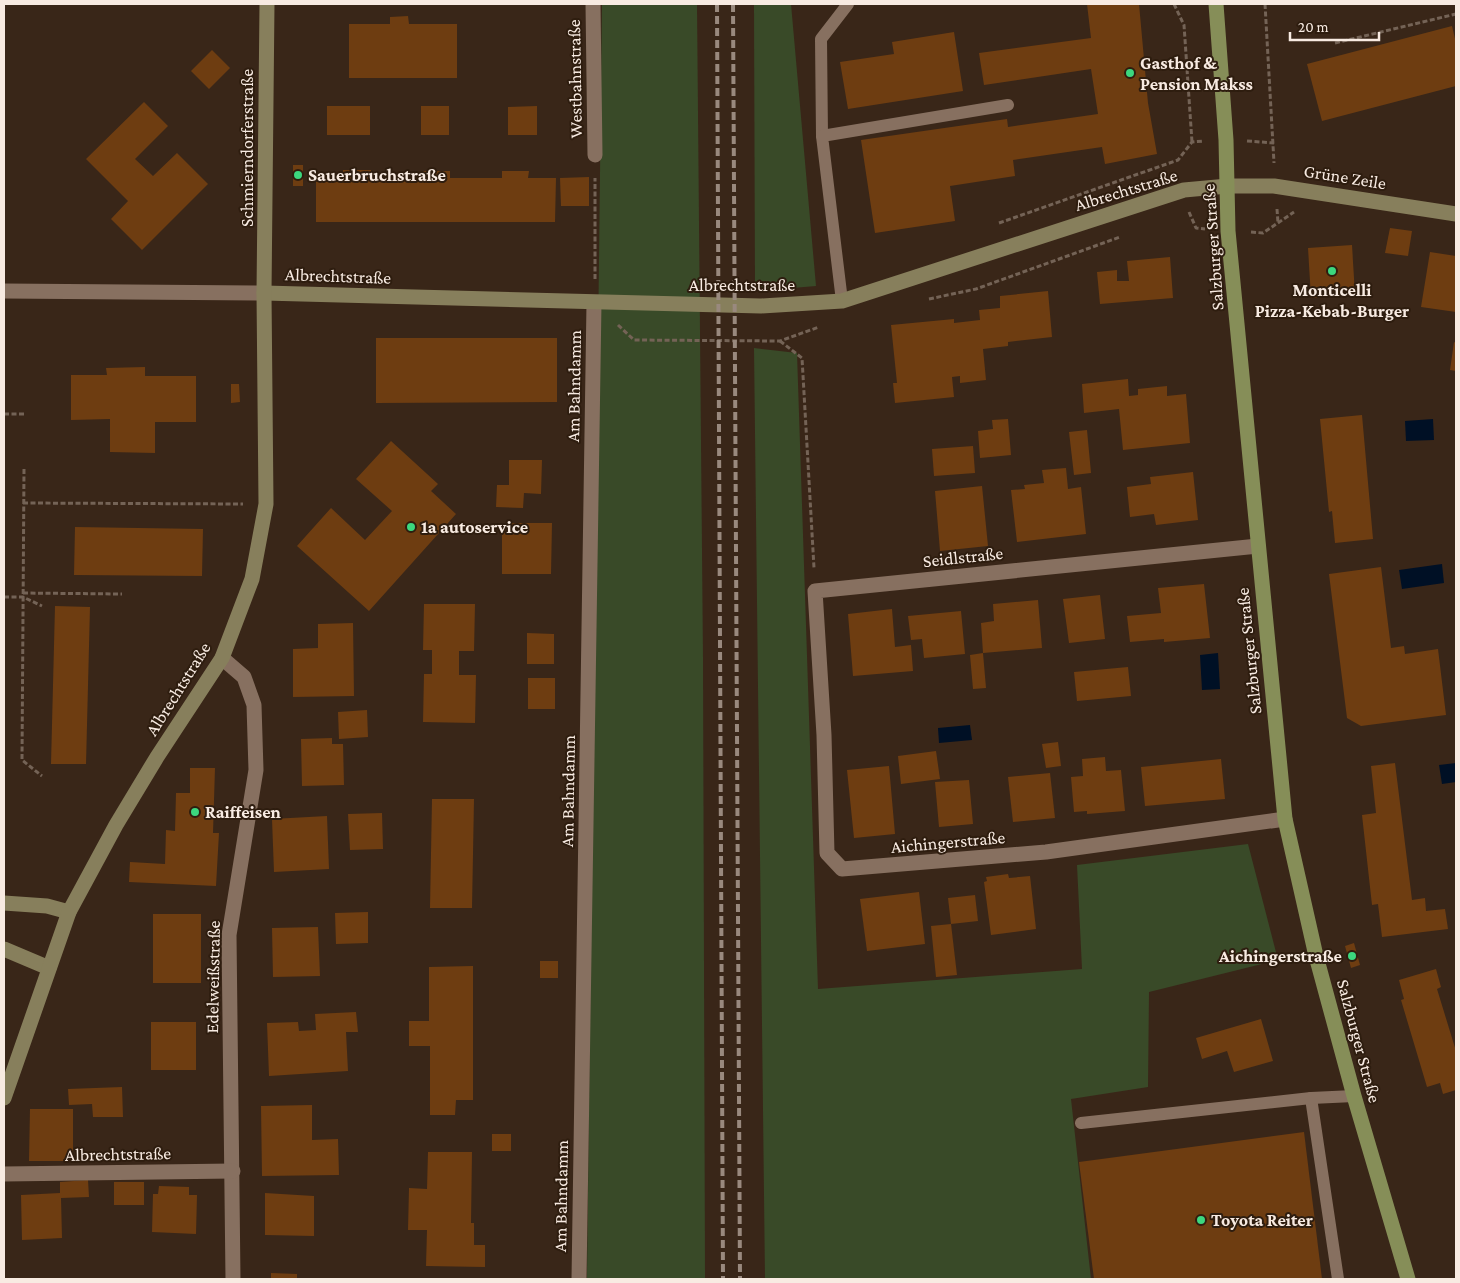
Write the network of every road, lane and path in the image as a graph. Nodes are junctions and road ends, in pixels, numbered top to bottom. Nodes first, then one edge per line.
1 (266, 4) edge
2 (592, 4) edge
3 (848, 4) edge
4 (1174, 4) edge
5 (1216, 4) edge
6 (1265, 4) edge
7 (1456, 14) edge
8 (1335, 44) dead end
9 (1008, 106) dead end
10 (822, 136) junction
11 (1226, 140) junction
12 (1192, 142) junction
13 (1274, 143) junction
14 (595, 155) joint
15 (1228, 186) junction
16 (1274, 186) junction
17 (1456, 214) edge
18 (1278, 223) dead end
19 (994, 226) dead end
20 (4, 291) edge
21 (264, 293) junction
22 (842, 301) junction
23 (594, 303) junction
24 (780, 341) dead end
25 (4, 414) edge
26 (24, 414) dead end
27 (24, 469) dead end
28 (23, 503) junction
29 (266, 504) junction
30 (1258, 546) junction
31 (815, 591) junction
32 (122, 594) dead end
33 (23, 595) junction
34 (4, 597) edge
35 (42, 606) dead end
36 (222, 658) junction
37 (42, 776) dead end
38 (1285, 819) junction
39 (4, 904) edge
40 (69, 912) junction
41 (4, 949) edge
42 (49, 968) junction
43 (1354, 1096) junction
44 (4, 1098) edge
45 (1311, 1098) junction
46 (1081, 1123) dead end
47 (233, 1171) junction
48 (4, 1174) edge
49 (233, 1279) edge
50 (579, 1279) edge
51 (1338, 1279) edge
52 (1408, 1279) edge

1 - 21 street, Schmierndorferstraße
2 - 14 street, Westbahnstraße
3 - 10 lane
4 - 12 path
5 - 11 main road, Salzburger Straße
6 - 13 path
7 - 8 path
9 - 10 lane
10 - 22 lane
11 - 12 path
11 - 13 path
11 - 15 main road, Salzburger Straße
12 - 19 path
13 - 16 path
14 - 23 path
15 - 16 street, Grüne Zeile
15 - 22 street, Albrechtstraße
15 - 30 main road, Salzburger Straße
16 - 17 street, Grüne Zeile
16 - 18 path
20 - 21 street
21 - 23 street, Albrechtstraße
21 - 29 street, Albrechtstraße
22 - 23 street, Albrechtstraße
23 - 50 street, Am Bahndamm
24 - 31 path
25 - 26 path
27 - 28 path
28 - 29 path
28 - 33 path
29 - 36 street, Albrechtstraße
30 - 31 street, Seidlstraße
30 - 38 main road, Salzburger Straße
31 - 38 street, Aichingerstraße
32 - 33 path
33 - 34 path
33 - 35 path
33 - 37 path
36 - 40 street, Albrechtstraße
36 - 47 street, Edelweißstraße
38 - 43 main road, Salzburger Straße
39 - 40 street
40 - 42 street, Albrechtstraße
41 - 42 street
42 - 44 street, Albrechtstraße
43 - 45 lane
43 - 52 main road, Salzburger Straße
45 - 46 lane
45 - 51 lane
47 - 48 street, Albrechtstraße
47 - 49 street, Edelweißstraße

